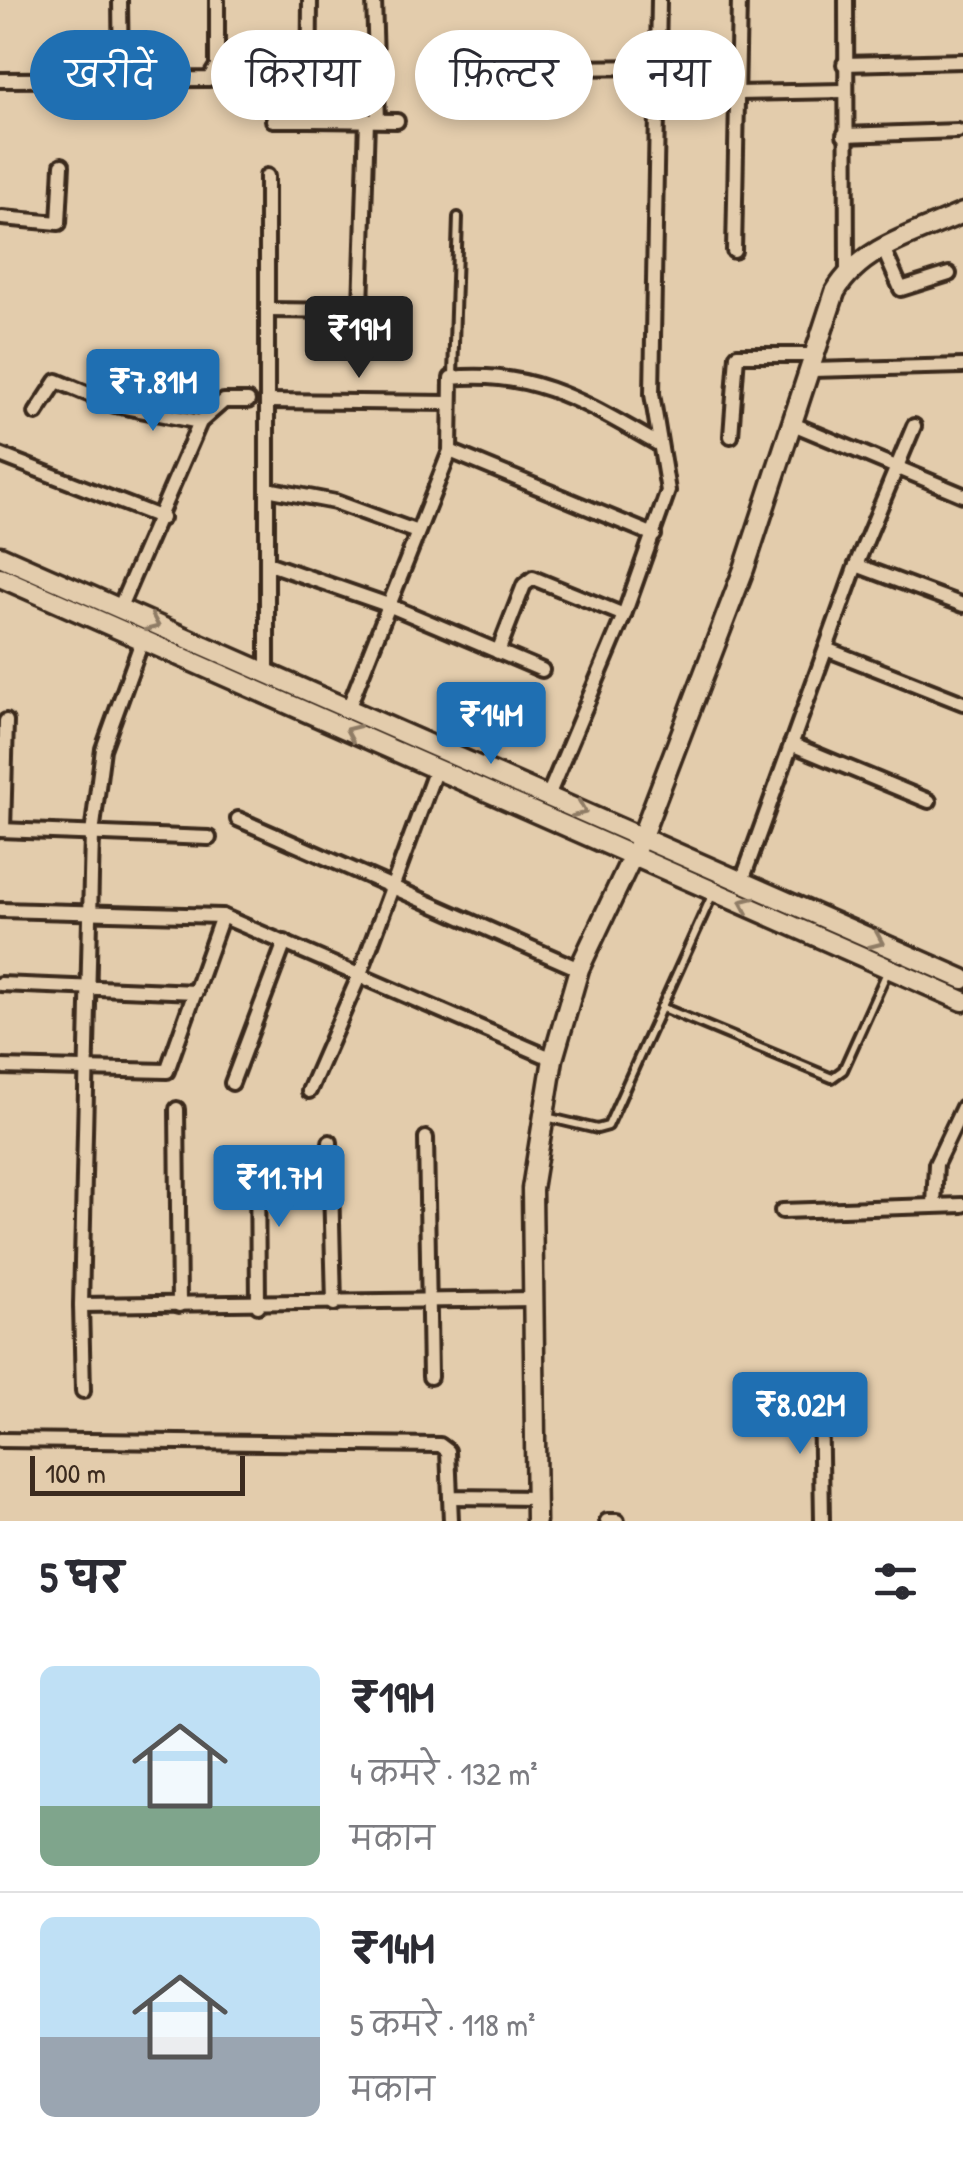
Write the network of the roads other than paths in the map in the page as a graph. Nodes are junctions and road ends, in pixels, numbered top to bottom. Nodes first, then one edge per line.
1 (120, 0) edge
2 (216, 0) edge
3 (310, 0) edge
4 (374, 0) edge
5 (660, 0) edge
6 (739, 0) edge
7 (846, 0) edge
8 (120, 30) edge
9 (310, 30) edge
10 (374, 30) edge
11 (660, 30) edge
12 (739, 30) edge
13 (963, 62) edge
14 (844, 64) junction
15 (191, 79) edge
16 (0, 80) edge
17 (30, 80) edge
18 (844, 91) junction
19 (745, 94) edge
20 (372, 120) edge
21 (658, 120) edge
22 (737, 120) edge
23 (958, 130) dead end
24 (844, 135) junction
25 (62, 165) dead end
26 (267, 176) dead end
27 (963, 213) edge
28 (458, 217) dead end
29 (1, 219) edge
30 (883, 248) junction
31 (734, 251) dead end
32 (847, 274) junction
33 (949, 274) dead end
34 (268, 310) junction
35 (814, 363) junction
36 (963, 366) edge
37 (453, 377) junction
38 (248, 401) dead end
39 (268, 401) junction
40 (449, 403) junction
41 (36, 413) dead end
42 (200, 422) junction
43 (794, 424) junction
44 (914, 426) dead end
45 (731, 436) dead end
46 (660, 444) junction
47 (450, 451) junction
48 (0, 455) edge
49 (896, 468) junction
50 (267, 489) junction
51 (963, 495) edge
52 (162, 518) junction
53 (416, 532) junction
54 (654, 535) junction
55 (0, 556) edge
56 (267, 563) junction
57 (856, 565) junction
58 (0, 577) edge
59 (388, 605) junction
60 (963, 605) edge
61 (119, 609) junction
62 (624, 615) junction
63 (142, 640) junction
64 (826, 649) junction
65 (498, 652) junction
66 (542, 670) dead end
67 (267, 674) junction
68 (963, 703) edge
69 (348, 709) junction
70 (6, 721) dead end
71 (792, 744) junction
72 (436, 768) junction
73 (548, 796) junction
74 (929, 800) dead end
75 (238, 819) dead end
76 (1, 830) edge
77 (92, 834) junction
78 (209, 838) dead end
79 (638, 844) junction
80 (742, 881) junction
81 (391, 889) junction
82 (714, 890) junction
83 (0, 910) edge
84 (91, 912) junction
85 (222, 916) junction
86 (285, 942) junction
87 (889, 968) junction
88 (578, 969) junction
89 (360, 974) junction
90 (963, 980) edge
91 (0, 984) edge
92 (86, 988) junction
93 (196, 992) junction
94 (963, 1000) edge
95 (661, 1007) junction
96 (553, 1058) junction
97 (0, 1066) edge
98 (84, 1068) junction
99 (232, 1083) dead end
100 (309, 1092) dead end
101 (963, 1108) edge
102 (176, 1109) dead end
103 (545, 1117) junction
104 (426, 1138) dead end
105 (330, 1142) dead end
106 (257, 1154) dead end
107 (934, 1205) junction
108 (963, 1205) edge
109 (782, 1210) dead end
110 (532, 1299) junction
111 (428, 1302) junction
112 (334, 1304) junction
113 (81, 1305) junction
114 (179, 1305) junction
115 (258, 1306) junction
116 (430, 1377) dead end
117 (83, 1391) dead end
118 (820, 1392) dead end
119 (0, 1440) edge
120 (450, 1497) junction
121 (535, 1498) junction
122 (451, 1521) edge
123 (536, 1521) edge
124 (607, 1521) edge
125 (617, 1521) edge
126 (822, 1521) edge

1 - 8 street
2 - 15 street
3 - 9 street
4 - 10 street
5 - 11 street
6 - 12 street
7 - 14 street
13 - 14 street
14 - 18 street
16 - 17 street
18 - 19 street
18 - 24 street
20 - 34 street
21 - 46 street
22 - 31 street
23 - 24 street
24 - 32 street
25 - 29 street
26 - 34 street
27 - 30 main road
28 - 37 lane
30 - 32 main road
30 - 33 street
32 - 35 main road
34 - 39 street
35 - 36 street
35 - 43 main road
35 - 45 street
37 - 40 street
37 - 46 street
38 - 42 street
39 - 40 street
39 - 50 street
40 - 47 street
41 - 42 street
42 - 52 street
43 - 49 street
43 - 79 main road
44 - 49 street
46 - 54 street
47 - 53 street
47 - 54 street
48 - 52 street
49 - 51 street
49 - 57 street
50 - 53 street
50 - 56 street
52 - 61 street
53 - 59 street
54 - 62 street
55 - 61 main road
56 - 59 street
56 - 67 street
57 - 60 street
57 - 64 street
58 - 63 main road
59 - 65 street
59 - 69 street
61 -> 67 main road
62 - 65 street
62 - 73 street
72 -> 63 main road
63 - 77 street
64 - 68 street
64 - 71 street
65 - 66 street
67 - 69 main road
69 - 73 main road
70 - 76 street
71 - 74 street
71 - 80 street
72 - 79 main road
72 - 81 street
73 -> 79 main road
75 - 81 street
76 - 77 street
77 - 78 street
77 - 84 street
79 - 80 main road
79 - 82 main road
79 - 88 main road
80 -> 90 main road
81 - 88 street
81 - 89 street
87 -> 82 main road
82 - 95 lane
83 - 84 street
84 - 85 street
84 - 92 street
85 - 86 street
85 - 93 street
86 - 89 street
86 - 99 street
87 - 94 main road
87 - 95 lane
88 - 96 main road
89 - 96 street
89 - 100 street
91 - 92 street
92 - 93 street
92 - 98 street
93 - 98 street
95 - 103 lane
96 - 103 main road
97 - 98 street
98 - 113 street
101 - 107 street
102 - 114 street
103 - 110 main road
104 - 111 street
105 - 112 street
106 - 115 street
107 - 108 street
107 - 109 street
110 - 111 street
110 - 121 main road
111 - 112 street
111 - 116 street
112 - 115 street
113 - 114 street
113 - 117 street
114 - 115 street
118 - 126 street
119 - 120 street
120 - 121 street
120 - 122 street
121 - 123 main road
124 - 125 street

